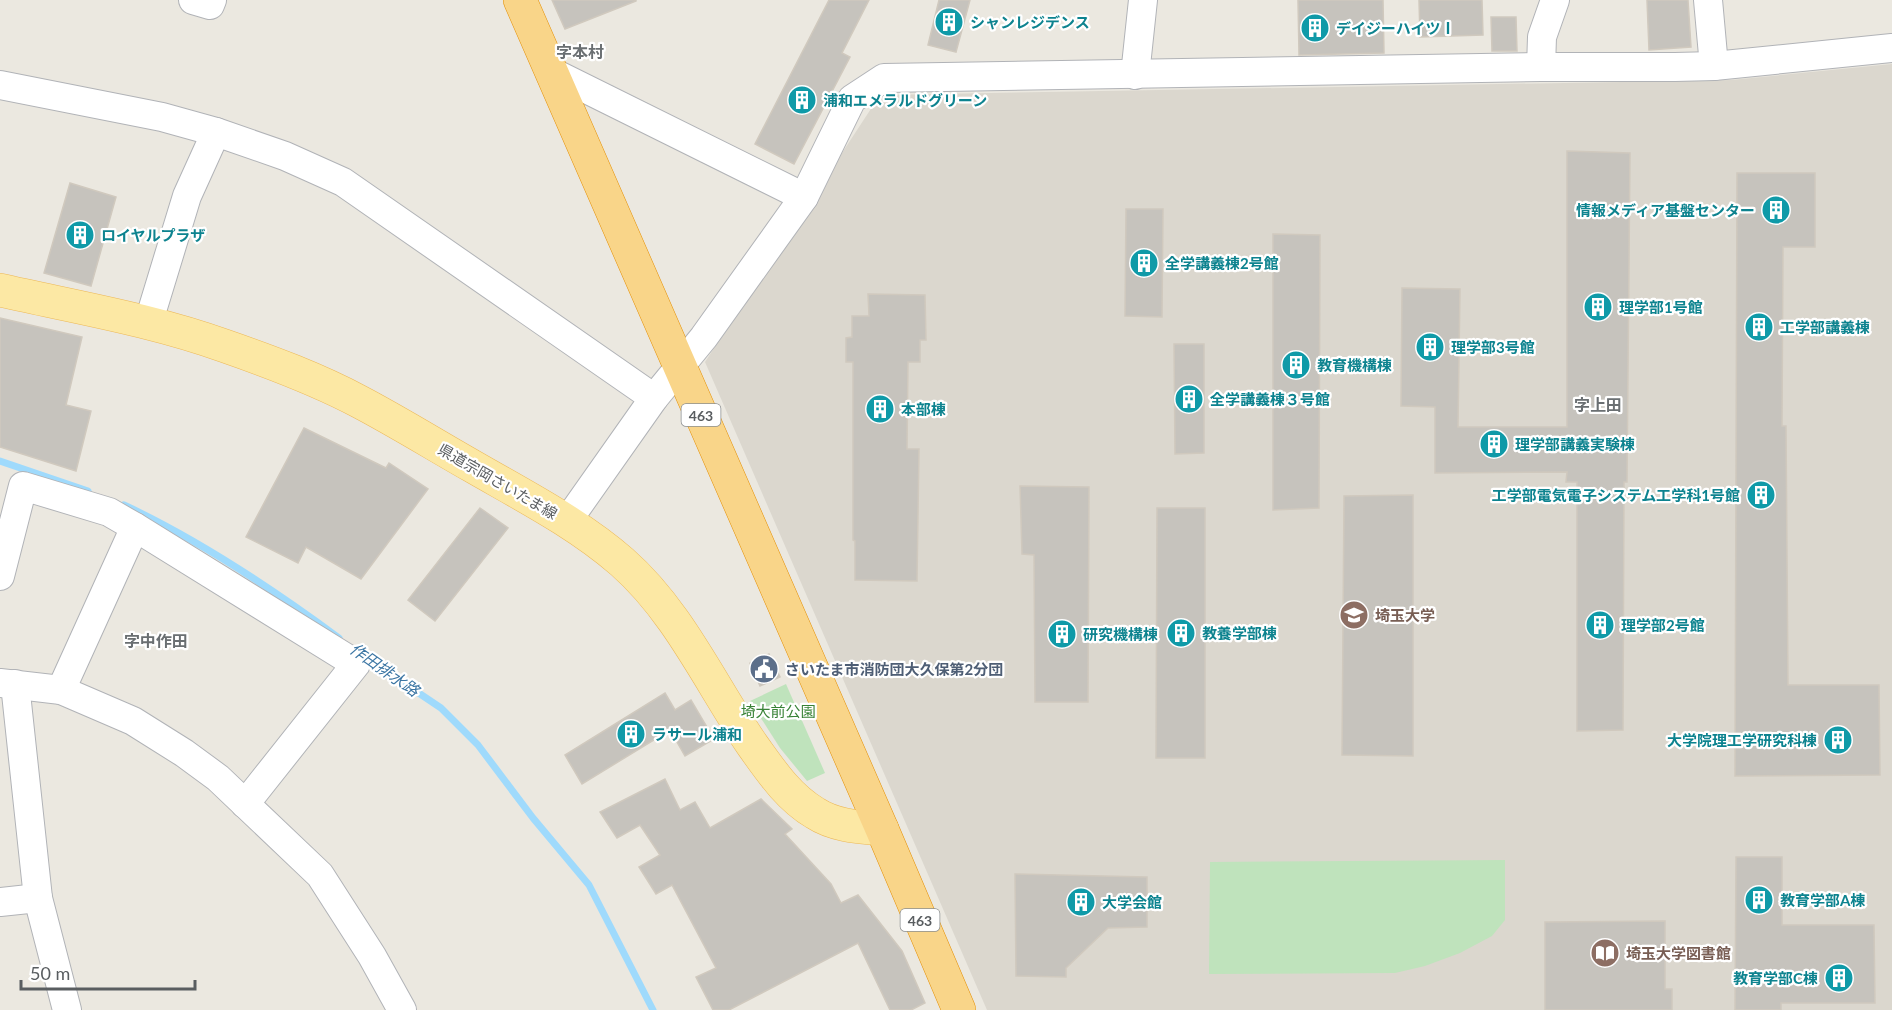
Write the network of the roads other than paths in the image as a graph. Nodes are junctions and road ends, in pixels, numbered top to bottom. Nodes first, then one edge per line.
1 (193, 0) edge
2 (213, 0) edge
3 (520, 0) edge
4 (1143, 0) edge
5 (1555, 0) edge
6 (1708, 0) edge
7 (1892, 48) edge
8 (1714, 66) junction
9 (1541, 67) junction
10 (552, 72) junction
11 (1135, 75) junction
12 (0, 85) edge
13 (216, 132) junction
14 (804, 197) junction
15 (0, 290) edge
16 (148, 324) junction
17 (680, 365) junction
18 (654, 398) junction
19 (568, 520) junction
20 (135, 527) junction
21 (0, 576) edge
22 (8, 684) edge
23 (61, 690) junction
24 (245, 804) junction
25 (882, 829) junction
26 (38, 898) junction
27 (0, 902) edge
28 (67, 1010) edge
29 (402, 1010) edge
30 (959, 1010) edge

1 - 2 street
3 - 10 highway, 463
4 - 11 street
5 - 9 street
6 - 8 street
7 - 8 street
8 - 9 street
9 - 11 street
10 - 14 street
10 - 17 highway, 463
11 - 14 street
12 - 13 street
13 - 16 street
13 - 18 street
14 - 17 street
15 - 16 main road, 県道宗岡さいたま線
16 - 19 main road, 県道宗岡さいたま線
17 - 18 street
17 - 25 highway, 463
18 - 19 street
19 - 25 main road, 県道宗岡さいたま線
20 - 21 street
20 - 23 street
20 - 24 street
22 - 23 street
22 - 26 street
23 - 24 street
24 - 29 street
25 - 30 highway, 463
26 - 27 street
26 - 28 street

